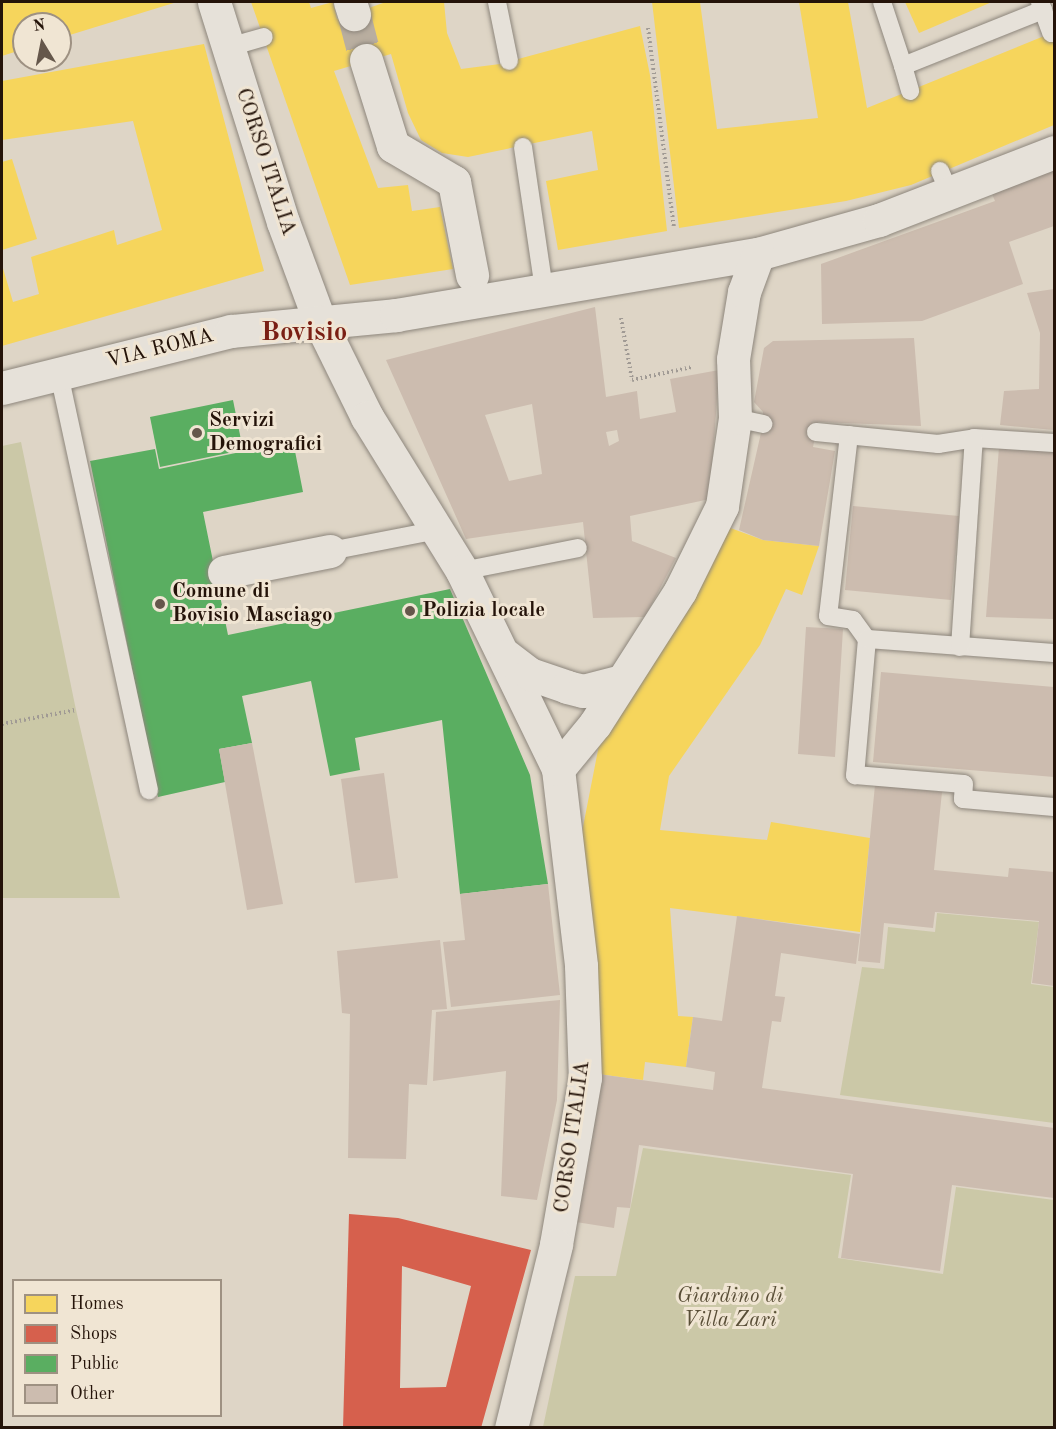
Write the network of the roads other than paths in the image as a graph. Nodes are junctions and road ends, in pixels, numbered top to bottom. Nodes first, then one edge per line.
1 (214, 2) edge
2 (497, 2) edge
3 (882, 2) edge
4 (1042, 6) edge
5 (1051, 33) dead end
6 (264, 37) dead end
7 (229, 47) junction
8 (366, 60) tunnel mouth
9 (509, 61) dead end
10 (903, 66) junction
11 (910, 91) dead end
12 (523, 147) dead end
13 (1054, 152) edge
14 (758, 254) junction
15 (472, 275) dead end
16 (544, 289) junction
17 (320, 322) junction
18 (59, 374) junction
19 (2, 388) edge
20 (816, 432) dead end
21 (849, 435) junction
22 (974, 438) junction
23 (1054, 443) edge
24 (438, 530) junction
25 (578, 548) dead end
26 (330, 551) joint
27 (462, 571) junction
28 (224, 572) dead end
29 (867, 639) junction
30 (960, 647) junction
31 (1054, 653) edge
32 (506, 656) junction
33 (622, 681) junction
34 (558, 769) junction
35 (149, 790) dead end
36 (1054, 807) edge
37 (511, 1428) edge

1 - 7 street, CORSO ITALIA
2 - 9 lane
3 - 10 lane
4 - 5 lane
4 - 10 lane
6 - 7 lane
7 - 17 street, CORSO ITALIA
8 - 15 street
10 - 11 lane
12 - 16 lane
13 - 14 street, VIA ROMA
14 - 16 street, VIA ROMA
14 - 33 street
16 - 17 street, VIA ROMA
17 - 18 street, VIA ROMA
17 - 24 street, CORSO ITALIA
18 - 19 street, VIA ROMA
18 - 35 lane
20 - 21 lane
21 - 22 lane
21 - 29 lane
22 - 23 lane
22 - 30 lane
24 - 26 lane
24 - 27 street, CORSO ITALIA
25 - 27 lane
26 - 28 street
27 - 32 street, CORSO ITALIA
29 - 30 lane
29 - 36 lane
30 - 31 lane
32 - 33 street
32 - 34 street, CORSO ITALIA
33 - 34 street
34 - 37 street, CORSO ITALIA

